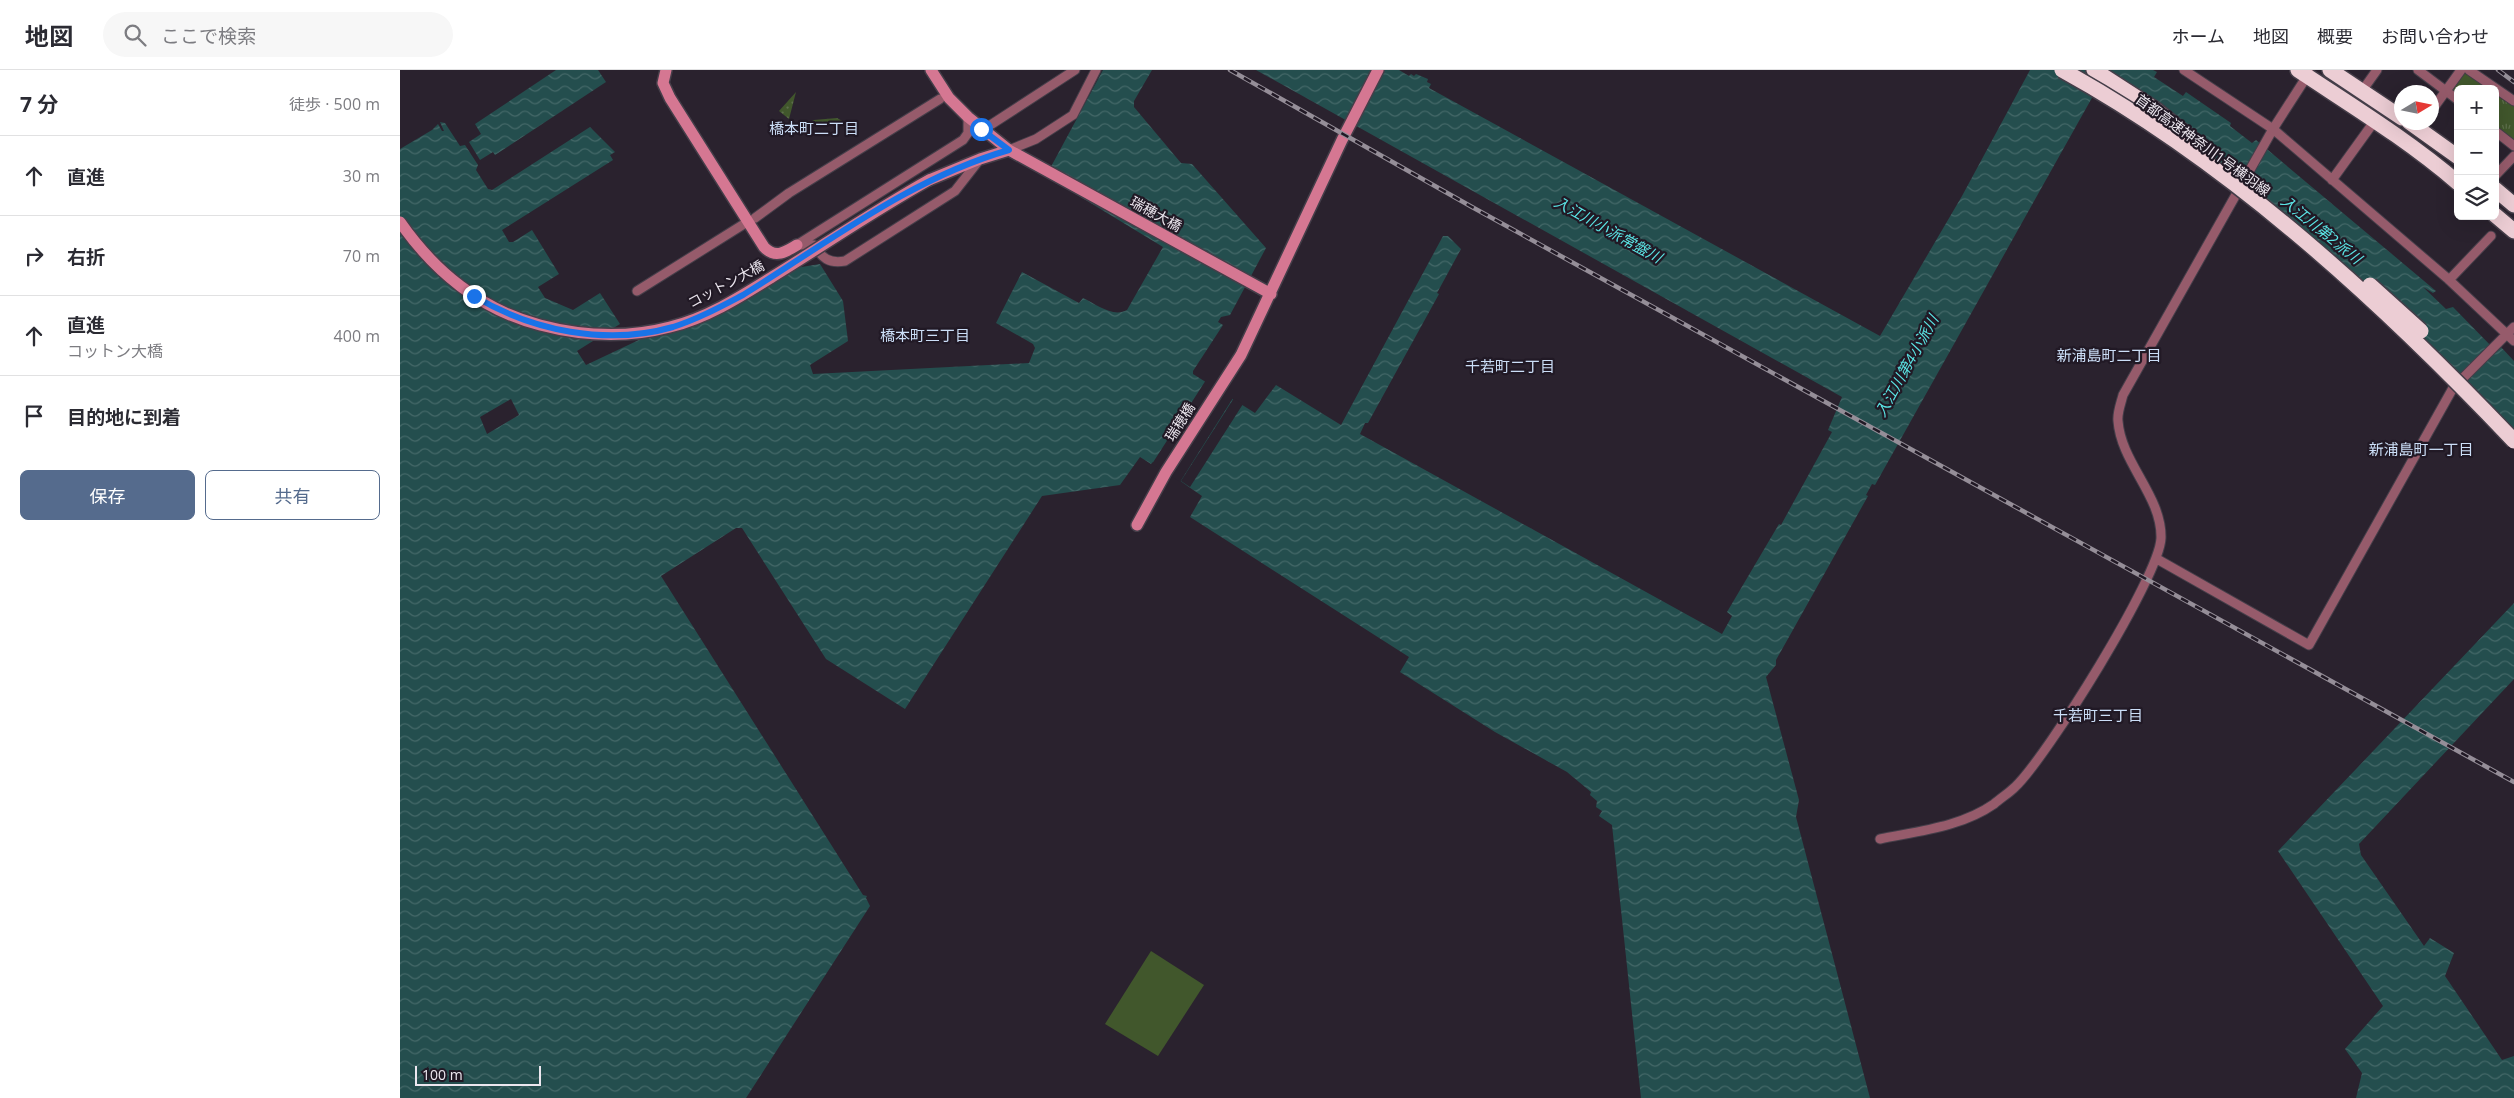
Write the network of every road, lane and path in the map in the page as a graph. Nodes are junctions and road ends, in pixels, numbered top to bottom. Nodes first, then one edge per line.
1 (666, 70) edge
2 (931, 70) edge
3 (1076, 70) edge
4 (1096, 70) edge
5 (1378, 70) edge
6 (2062, 70) edge
7 (2082, 70) edge
8 (2094, 70) edge
9 (2184, 70) edge
10 (2330, 70) edge
11 (2377, 70) edge
12 (2418, 70) edge
13 (2461, 70) edge
14 (2469, 70) edge
15 (2305, 72) edge
16 (2446, 90) junction
17 (2362, 91) junction
18 (2454, 97) edge
19 (940, 99) dead end
20 (2439, 100) edge
21 (2514, 101) edge
22 (2394, 113) edge
23 (968, 117) junction
24 (992, 124) dead end
25 (2371, 126) dead end
26 (2273, 129) junction
27 (2424, 130) edge
28 (2499, 134) edge
29 (2198, 144) junction
30 (2514, 146) edge
31 (1009, 150) junction
32 (2454, 154) edge
33 (2514, 156) edge
34 (980, 158) junction
35 (2496, 175) edge
36 (2332, 180) junction
37 (2454, 180) edge
38 (2499, 192) edge
39 (2514, 205) edge
40 (755, 218) dead end
41 (2499, 218) edge
42 (400, 222) edge
43 (744, 224) dead end
44 (819, 231) junction
45 (2514, 231) edge
46 (2491, 236) dead end
47 (797, 245) junction
48 (814, 245) junction
49 (2449, 280) junction
50 (637, 291) dead end
51 (1271, 294) junction
52 (2511, 331) edge
53 (2514, 341) edge
54 (2514, 426) edge
55 (2514, 441) edge
56 (1137, 525) dead end
57 (2157, 559) junction
58 (1880, 840) dead end

1 - 47 street
2 - 23 street, 瑞穂大橋
3 - 24 street
4 - 31 street
5 - 51 street, 瑞穂橋
6 - 55 highway, 首都高速神奈川1号横羽線, bridge
7 - 29 highway, 首都高速神奈川1号横羽線
8 - 29 highway
9 - 26 street
10 - 17 highway
11 - 17 street
12 - 16 street
13 - 16 street
14 - 21 street
15 - 26 street
15 - 37 highway
16 - 18 street
16 - 20 street
17 - 22 highway
19 - 40 street
23 - 31 street, 瑞穂大橋
23 - 44 street
25 - 36 street
26 - 36 street
26 - 57 street
27 - 32 highway
28 - 30 street
29 - 54 highway, 首都高速神奈川1号横羽線, bridge
31 - 34 street, コットン大橋
31 - 51 street, 瑞穂大橋
33 - 35 street
34 - 42 street, コットン大橋, bridge
34 - 48 street
36 - 49 street
38 - 39 highway
41 - 45 highway
43 - 50 street
44 - 47 street
44 - 48 street
46 - 49 street
47 - 48 street
49 - 52 street
51 - 56 street, 瑞穂橋
52 - 53 street
52 - 57 street
57 - 58 street

